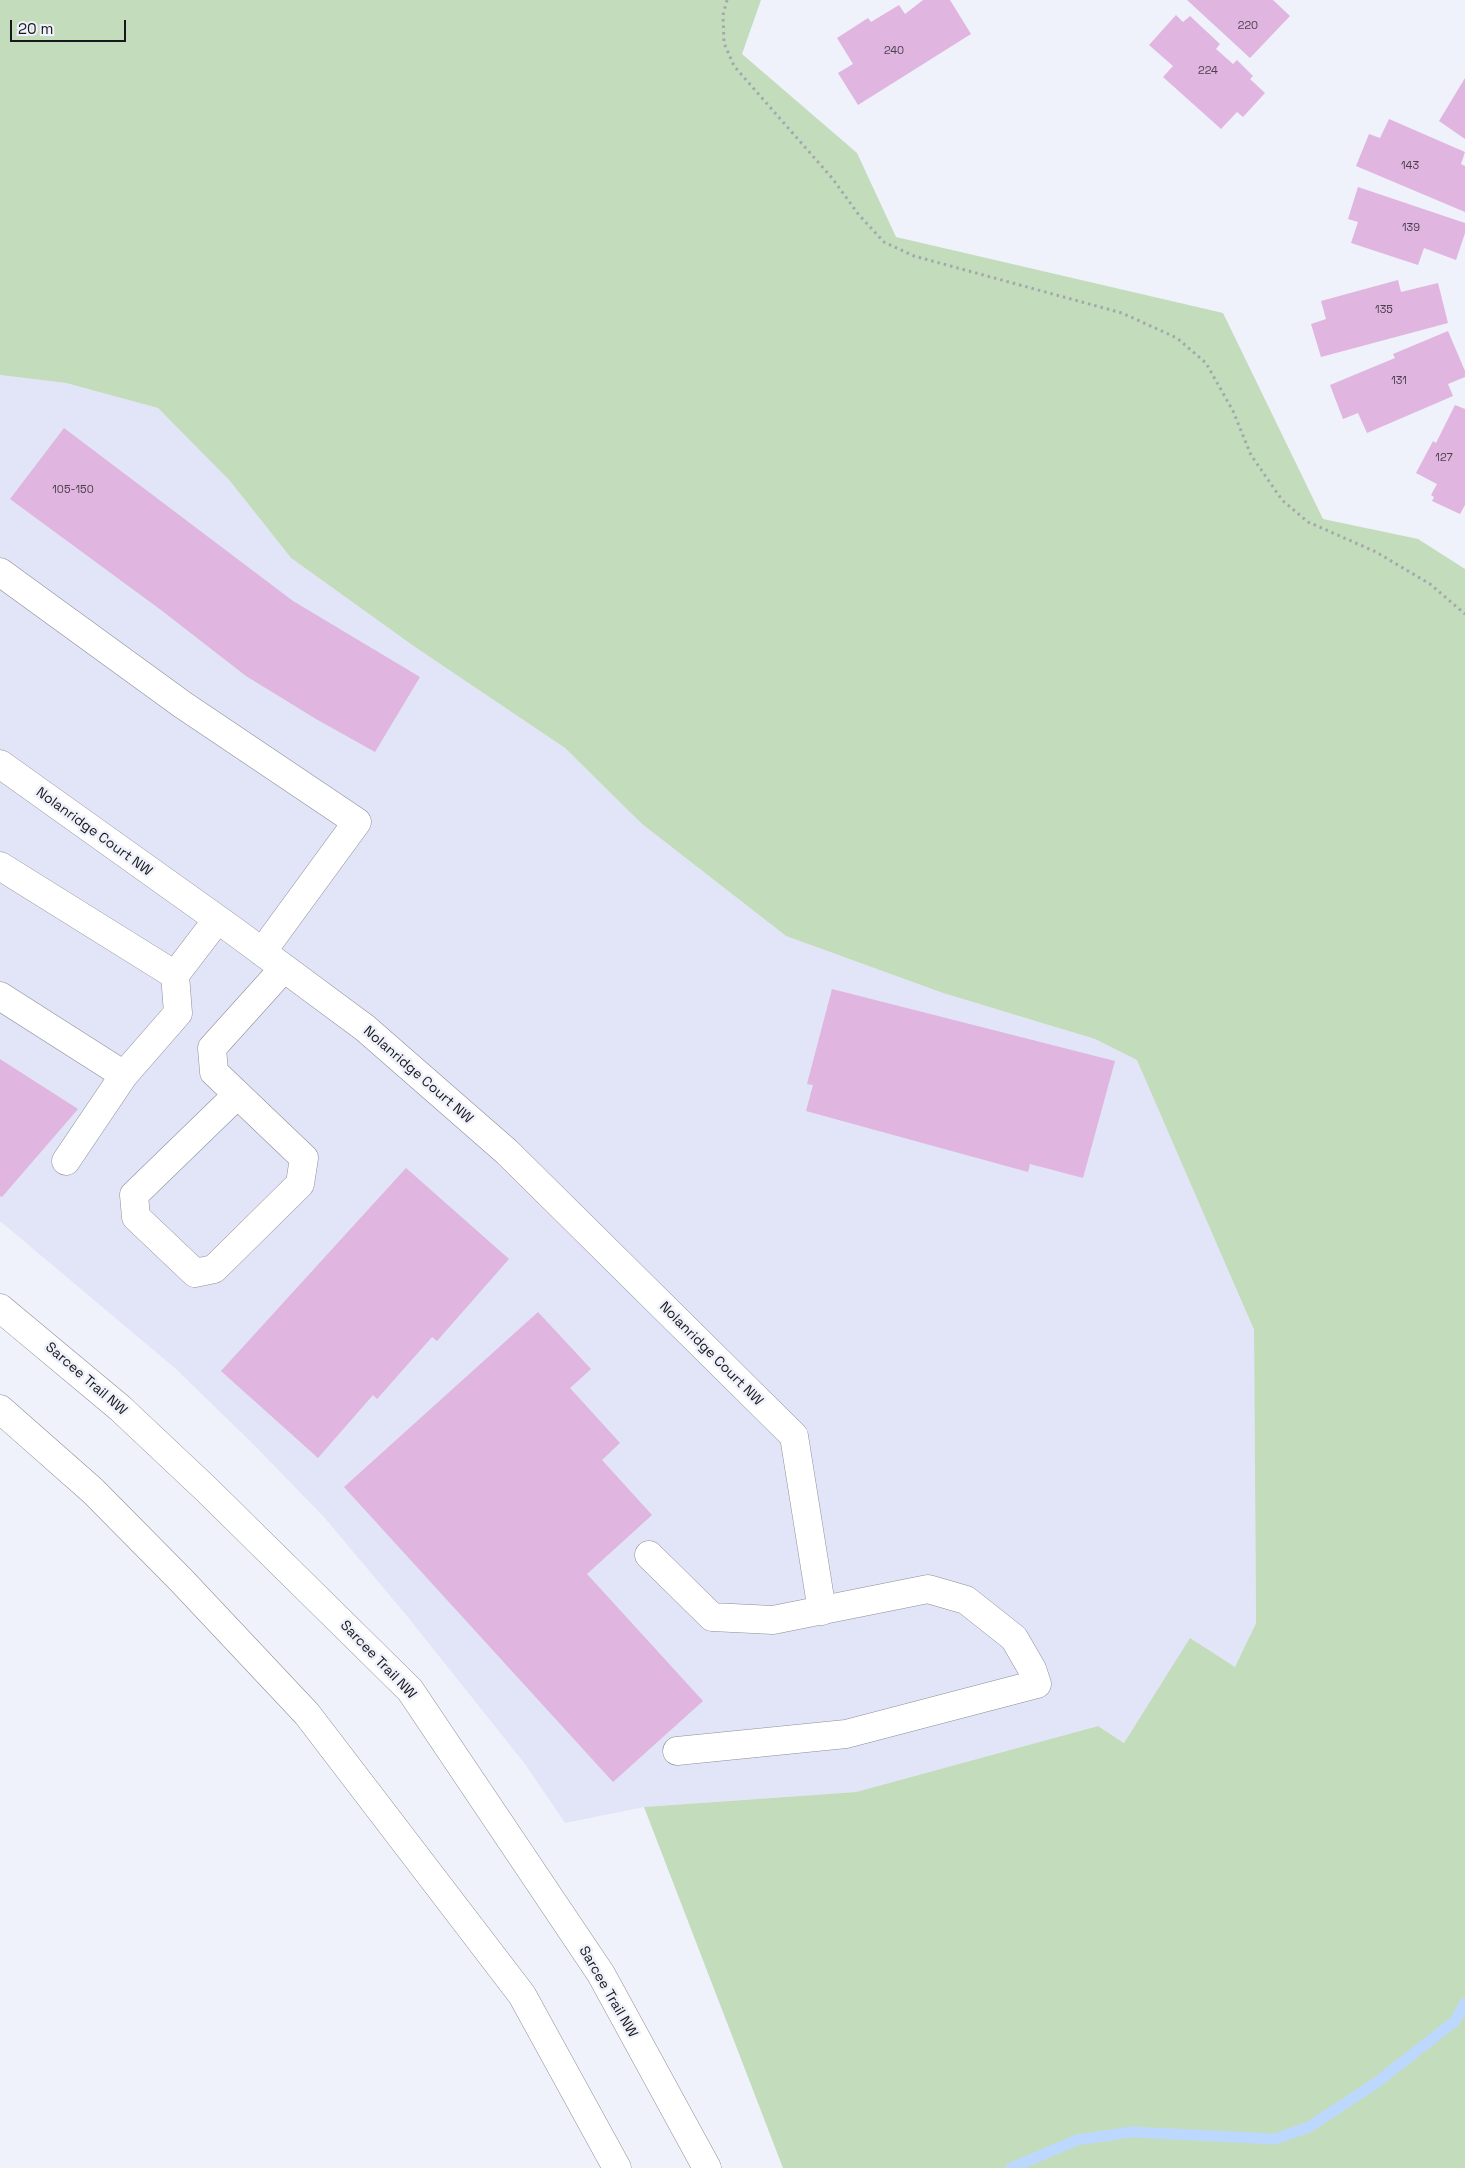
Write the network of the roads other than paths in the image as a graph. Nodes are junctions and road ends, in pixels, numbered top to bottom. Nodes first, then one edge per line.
1 (0, 572) edge
2 (0, 764) edge
3 (0, 866) edge
4 (217, 920) junction
5 (262, 952) junction
6 (284, 968) junction
7 (175, 975) junction
8 (0, 996) edge
9 (124, 1075) junction
10 (237, 1095) junction
11 (66, 1161) dead end
12 (0, 1308) edge
13 (0, 1409) edge
14 (649, 1556) dead end
15 (822, 1611) junction
16 (677, 1751) dead end
17 (617, 2168) edge
18 (707, 2168) edge

1 - 5 main road
2 - 4 main road, Nolanridge Court NW
3 - 7 main road
4 - 5 main road, Nolanridge Court NW
4 - 7 main road
5 - 6 main road, Nolanridge Court NW
6 - 10 main road
6 - 15 main road, Nolanridge Court NW
7 - 9 main road
8 - 9 main road
9 - 11 main road
10 - 10 main road
12 - 18 main road, Sarcee Trail NW
13 - 17 main road
14 - 15 main road
15 - 16 main road

